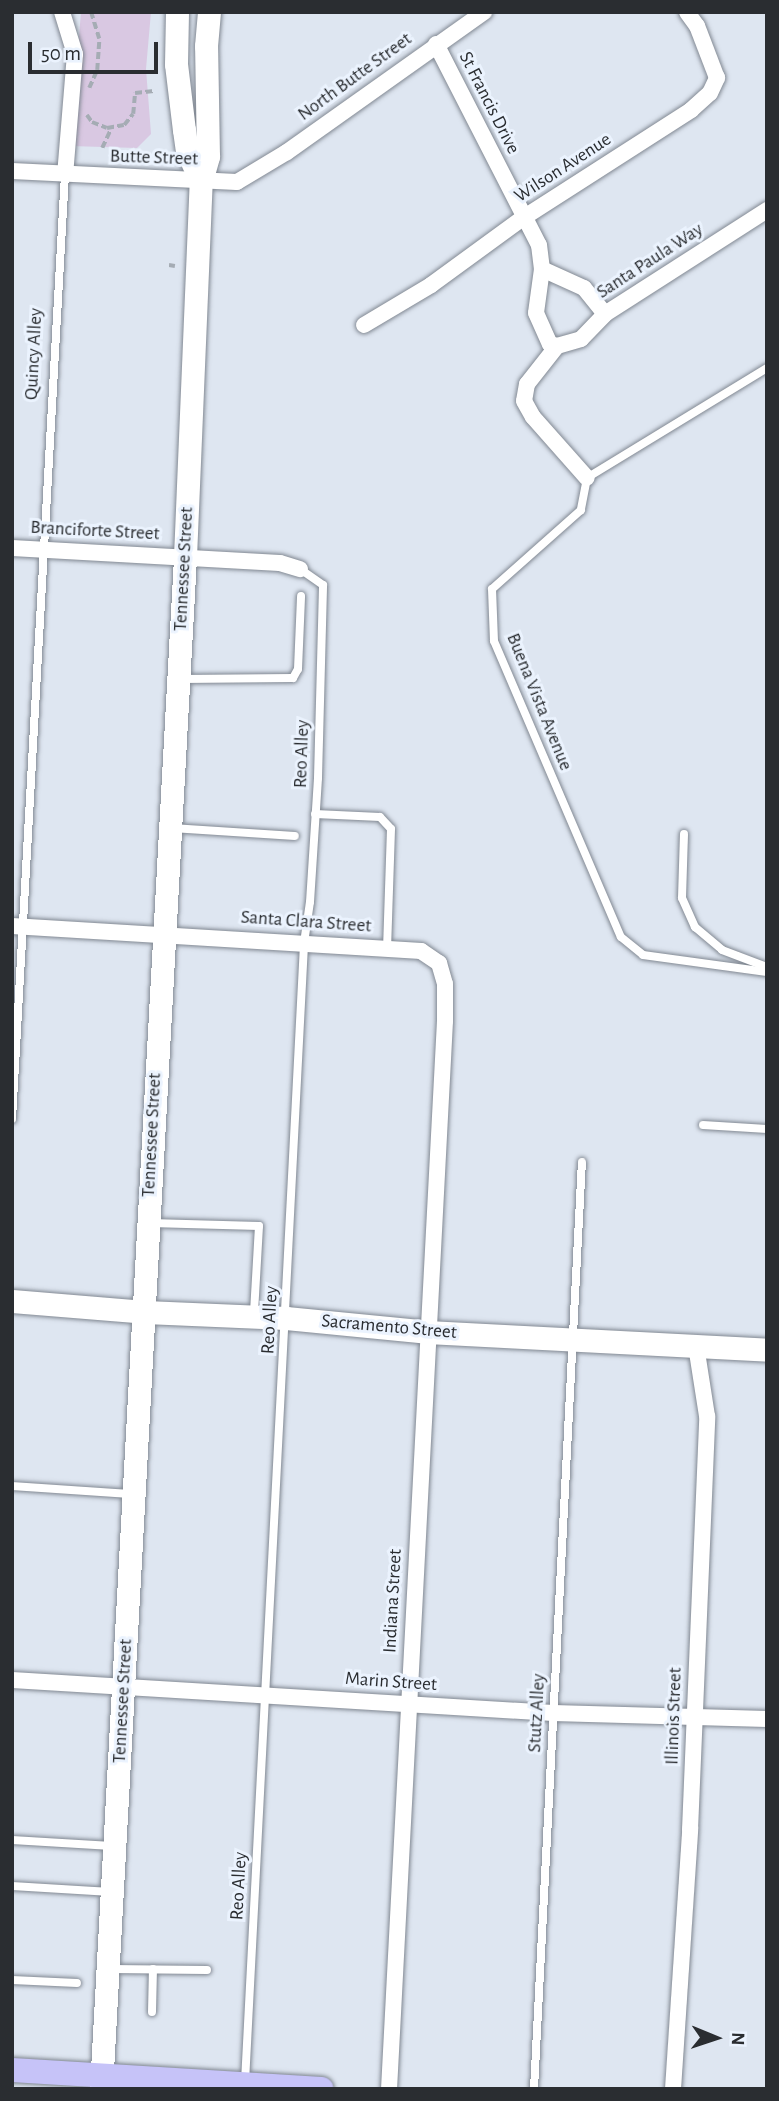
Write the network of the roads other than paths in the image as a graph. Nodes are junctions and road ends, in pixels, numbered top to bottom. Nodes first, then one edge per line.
1 (62, 12) edge
2 (177, 12) edge
3 (209, 12) edge
4 (484, 12) edge
5 (687, 12) edge
6 (436, 44) junction
7 (287, 152) joint
8 (12, 172) edge
9 (65, 175) junction
10 (201, 181) junction
11 (767, 210) edge
12 (523, 218) junction
13 (542, 269) junction
14 (604, 314) junction
15 (364, 326) dead end
16 (557, 346) junction
17 (767, 368) edge
18 (587, 478) junction
19 (12, 548) edge
20 (43, 550) junction
21 (185, 557) junction
22 (300, 569) joint
23 (301, 596) dead end
24 (178, 678) junction
25 (315, 814) junction
26 (169, 828) junction
27 (684, 834) dead end
28 (295, 836) dead end
29 (17, 926) edge
30 (162, 934) junction
31 (304, 943) junction
32 (387, 949) junction
33 (767, 969) edge
34 (440, 1116) joint
35 (12, 1119) edge
36 (703, 1125) dead end
37 (767, 1129) edge
38 (582, 1162) dead end
39 (147, 1223) junction
40 (12, 1301) edge
41 (145, 1312) junction
42 (254, 1317) junction
43 (286, 1318) junction
44 (429, 1332) junction
45 (572, 1339) junction
46 (706, 1347) junction
47 (767, 1350) edge
48 (12, 1486) edge
49 (133, 1494) junction
50 (12, 1680) edge
51 (124, 1687) junction
52 (265, 1695) junction
53 (409, 1704) junction
54 (553, 1713) junction
55 (695, 1717) junction
56 (767, 1719) edge
57 (12, 1840) edge
58 (115, 1846) junction
59 (12, 1886) edge
60 (112, 1892) junction
61 (108, 1969) junction
62 (153, 1969) junction
63 (207, 1970) dead end
64 (12, 1980) edge
65 (77, 1983) dead end
66 (152, 2012) dead end
67 (16, 2073) edge
68 (101, 2082) edge
69 (153, 2084) edge
70 (218, 2086) edge
71 (245, 2087) edge
72 (321, 2089) edge
73 (389, 2089) edge
74 (534, 2089) edge
75 (673, 2089) edge

1 - 9 street, Quincy Alley
2 - 10 main road, Tennessee Street
3 - 10 main road, Tennessee Street
4 - 6 street, North Butte Street
5 - 12 street, Wilson Avenue
6 - 7 street, North Butte Street
6 - 12 street, St Francis Drive
7 - 10 street, Butte Street
8 - 9 street, Butte Street
9 - 10 street, Butte Street
9 - 20 lane, Quincy Alley
10 - 21 main road, Tennessee Street
11 - 14 street, Santa Paula Way
12 - 13 street, St Francis Drive
12 - 15 street, Wilson Avenue
13 - 14 street
13 - 16 street
14 - 16 street, Santa Paula Way
16 - 18 street
17 - 18 lane
18 - 33 lane, Buena Vista Avenue
19 - 20 street, Branciforte Street
20 - 21 street, Branciforte Street
20 - 29 lane, Quincy Alley
21 - 22 street, Branciforte Street
21 - 24 main road, Tennessee Street
22 - 25 lane, Reo Alley
23 - 24 lane
24 - 26 main road, Tennessee Street
25 - 31 lane, Reo Alley
25 - 32 lane
26 - 28 lane
26 - 30 main road, Tennessee Street
27 - 33 lane, Buena Vista Avenue
29 - 30 street, Santa Clara Street
29 - 35 lane, Quincy Alley
30 - 31 street, Santa Clara Street
30 - 39 main road, Tennessee Street
31 - 32 street, Santa Clara Street
31 - 43 lane, Reo Alley
32 - 34 street, Santa Clara Street
34 - 44 street, Indiana Street
36 - 37 lane
38 - 45 lane, Stutz Alley
39 - 41 main road, Tennessee Street
39 - 42 lane
40 - 41 main road, Sacramento Street
41 - 42 main road, Sacramento Street
41 - 49 main road, Tennessee Street
42 - 43 main road, Sacramento Street
43 - 44 main road, Sacramento Street
43 - 52 lane, Reo Alley
44 - 45 main road, Sacramento Street
44 - 53 street, Indiana Street
45 - 46 main road, Sacramento Street
45 - 54 lane, Stutz Alley
46 - 47 main road, Sacramento Street
46 - 55 street, Illinois Street
48 - 49 lane
49 - 51 main road, Tennessee Street
50 - 51 street, Marin Street
51 - 52 street, Marin Street
51 - 58 main road, Tennessee Street
52 - 53 street, Marin Street
52 - 71 lane, Reo Alley
53 - 54 street, Marin Street
53 - 73 street, Indiana Street
54 - 55 street, Marin Street
54 - 74 lane, Stutz Alley
55 - 56 street, Marin Street
55 - 75 street, Illinois Street
57 - 58 lane
58 - 60 main road, Tennessee Street
59 - 60 lane
60 - 61 main road, Tennessee Street
61 - 62 lane
61 - 68 main road, Tennessee Street
62 - 63 lane
62 - 66 lane
64 - 65 lane
67 - 68 main road
68 - 69 main road
69 - 70 main road
70 - 71 main road
71 - 72 main road

